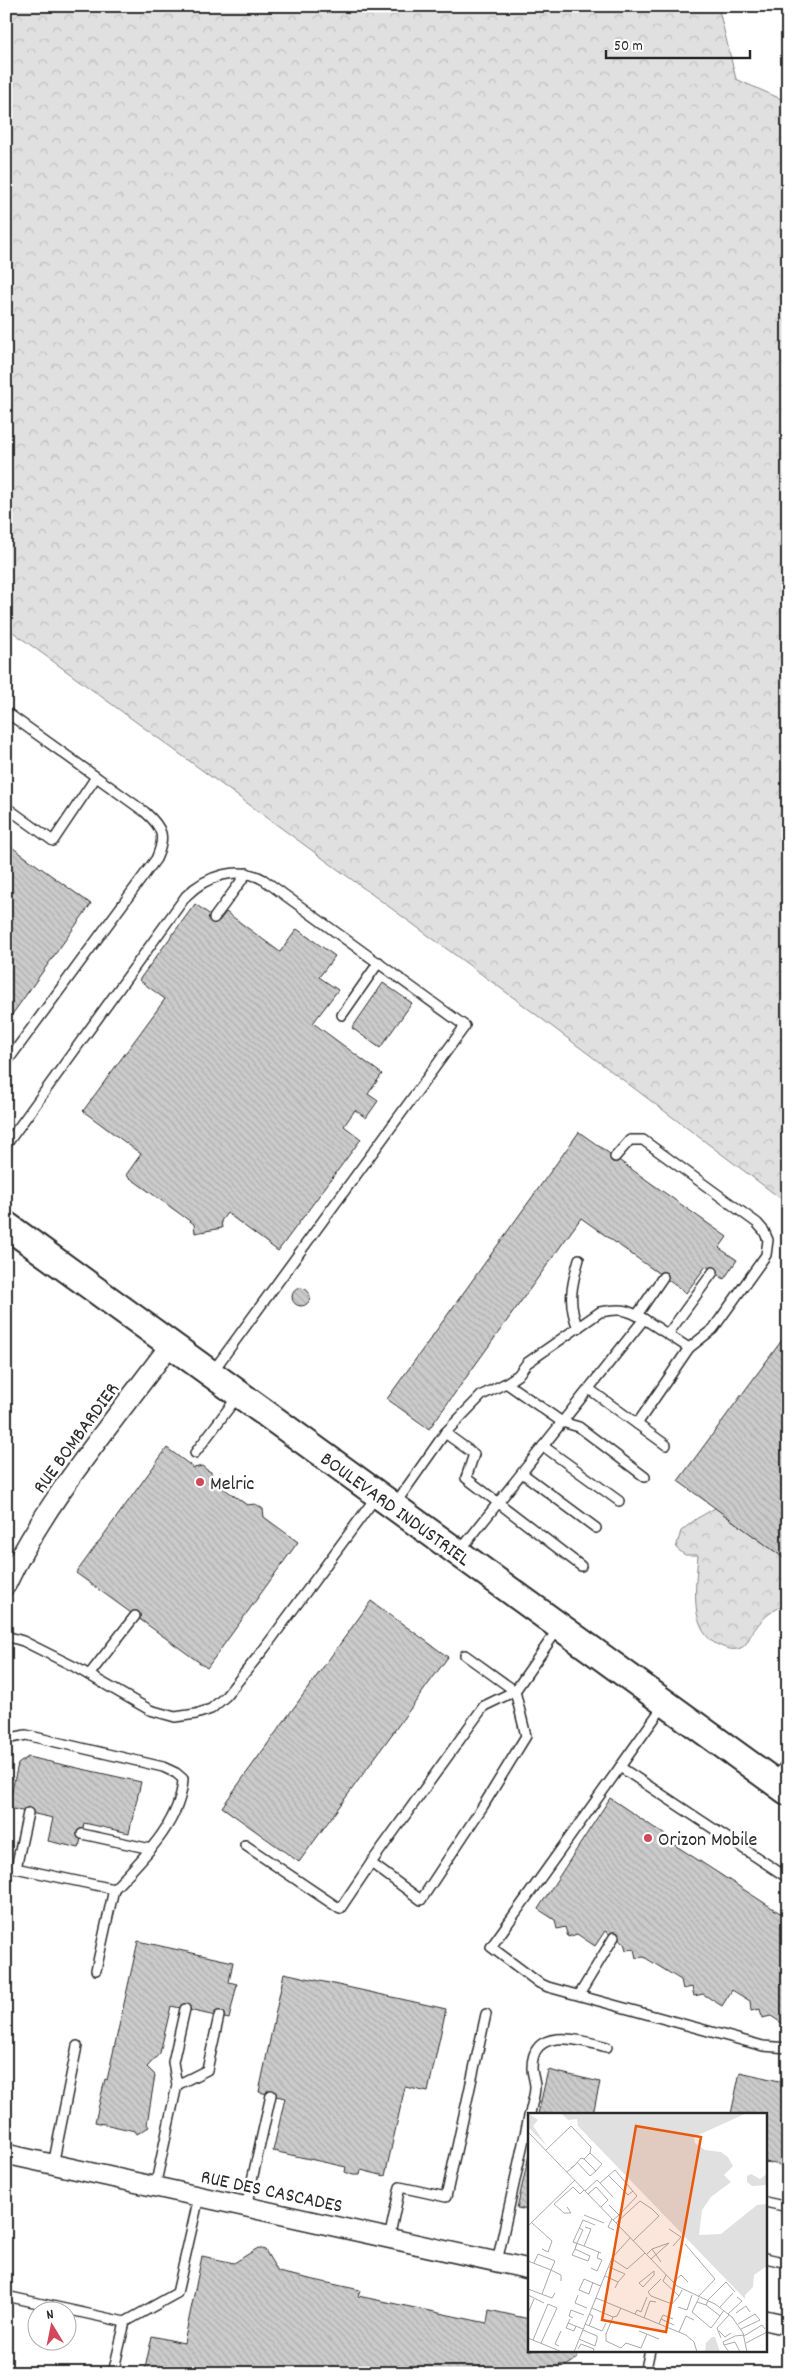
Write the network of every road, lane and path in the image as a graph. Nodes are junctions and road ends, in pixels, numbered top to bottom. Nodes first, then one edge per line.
1 (6, 712) edge
2 (96, 777) junction
3 (6, 807) edge
4 (247, 872) junction
5 (214, 918) dead end
6 (379, 962) junction
7 (342, 1015) dead end
8 (6, 1064) edge
9 (6, 1145) edge
10 (615, 1157) dead end
11 (6, 1225) edge
12 (579, 1259) dead end
13 (713, 1272) dead end
14 (663, 1277) dead end
15 (640, 1317) junction
16 (578, 1328) junction
17 (668, 1334) junction
18 (170, 1345) junction
19 (690, 1348) junction
20 (211, 1373) junction
21 (506, 1383) junction
22 (589, 1389) junction
23 (240, 1394) junction
24 (562, 1422) junction
25 (637, 1424) junction
26 (445, 1433) junction
27 (666, 1445) dead end
28 (543, 1446) junction
29 (195, 1454) dead end
30 (522, 1473) junction
31 (645, 1477) dead end
32 (386, 1501) junction
33 (619, 1501) dead end
34 (497, 1502) junction
35 (596, 1528) dead end
36 (458, 1553) junction
37 (581, 1566) dead end
38 (6, 1585) edge
39 (135, 1616) dead end
40 (560, 1627) junction
41 (6, 1636) edge
42 (465, 1655) dead end
43 (90, 1675) junction
44 (515, 1691) junction
45 (666, 1703) junction
46 (6, 1739) edge
47 (620, 1767) junction
48 (783, 1778) edge
49 (28, 1813) dead end
50 (82, 1834) dead end
51 (245, 1844) dead end
52 (151, 1849) junction
53 (371, 1863) junction
54 (6, 1866) edge
55 (16, 1868) junction
56 (788, 1878) edge
57 (114, 1889) junction
58 (614, 1937) dead end
59 (96, 1970) dead end
60 (579, 1995) junction
61 (185, 2009) dead end
62 (486, 2014) dead end
63 (219, 2016) dead end
64 (78, 2046) dead end
65 (606, 2047) dead end
66 (788, 2048) edge
67 (177, 2085) junction
68 (271, 2095) dead end
69 (529, 2113) edge
70 (528, 2120) edge
71 (6, 2154) edge
72 (53, 2165) junction
73 (155, 2187) junction
74 (199, 2197) junction
75 (766, 2202) edge
76 (246, 2207) junction
77 (788, 2207) edge
78 (390, 2239) junction
79 (766, 2258) edge
80 (497, 2262) junction
81 (788, 2263) edge
82 (528, 2269) edge
83 (6, 2296) edge
84 (766, 2320) edge
85 (125, 2322) junction
86 (788, 2325) edge
87 (650, 2352) edge
88 (113, 2373) edge
89 (645, 2373) edge

1 - 2 lane
2 - 3 lane
2 - 8 lane
4 - 5 lane
4 - 6 lane
4 - 9 lane
6 - 7 lane
6 - 20 lane
10 - 19 lane
11 - 18 street, BOULEVARD INDUSTRIEL
12 - 16 lane
13 - 17 lane
14 - 15 lane
15 - 16 lane
15 - 17 lane
15 - 22 lane
16 - 21 lane
17 - 19 lane
18 - 20 street, BOULEVARD INDUSTRIEL
18 - 38 street, RUE BOMBARDIER
19 - 25 lane
20 - 23 street, BOULEVARD INDUSTRIEL
21 - 24 lane
21 - 26 lane
22 - 24 lane
22 - 25 lane
23 - 29 lane
23 - 32 street, BOULEVARD INDUSTRIEL
24 - 28 lane
24 - 31 lane
25 - 27 lane
26 - 32 lane
26 - 34 lane
28 - 30 lane
28 - 33 lane
30 - 34 lane
30 - 35 lane
32 - 36 street, BOULEVARD INDUSTRIEL
32 - 43 lane
34 - 36 lane
34 - 37 lane
36 - 40 street, BOULEVARD INDUSTRIEL
39 - 43 lane
40 - 44 lane
40 - 45 street, BOULEVARD INDUSTRIEL
41 - 43 lane
42 - 44 lane
44 - 53 lane
44 - 53 lane
45 - 47 lane
45 - 48 street, BOULEVARD INDUSTRIEL
46 - 52 lane
47 - 56 lane
47 - 60 lane
49 - 55 lane
50 - 52 lane
51 - 53 lane
52 - 57 lane
54 - 55 lane
55 - 57 lane
57 - 59 lane
58 - 60 lane
60 - 66 lane
61 - 67 lane
62 - 78 lane
63 - 67 lane
64 - 72 lane
65 - 69 lane
67 - 73 lane
68 - 76 lane
70 - 80 lane
71 - 72 street, RUE DES CASCADES
72 - 73 street, RUE DES CASCADES
73 - 74 street, RUE DES CASCADES
74 - 76 street, RUE DES CASCADES
74 - 85 lane
75 - 77 lane
76 - 78 street, RUE DES CASCADES
78 - 80 street, RUE DES CASCADES
79 - 81 lane
80 - 82 street, RUE DES CASCADES
83 - 85 lane
84 - 86 street
85 - 88 lane
87 - 89 lane

